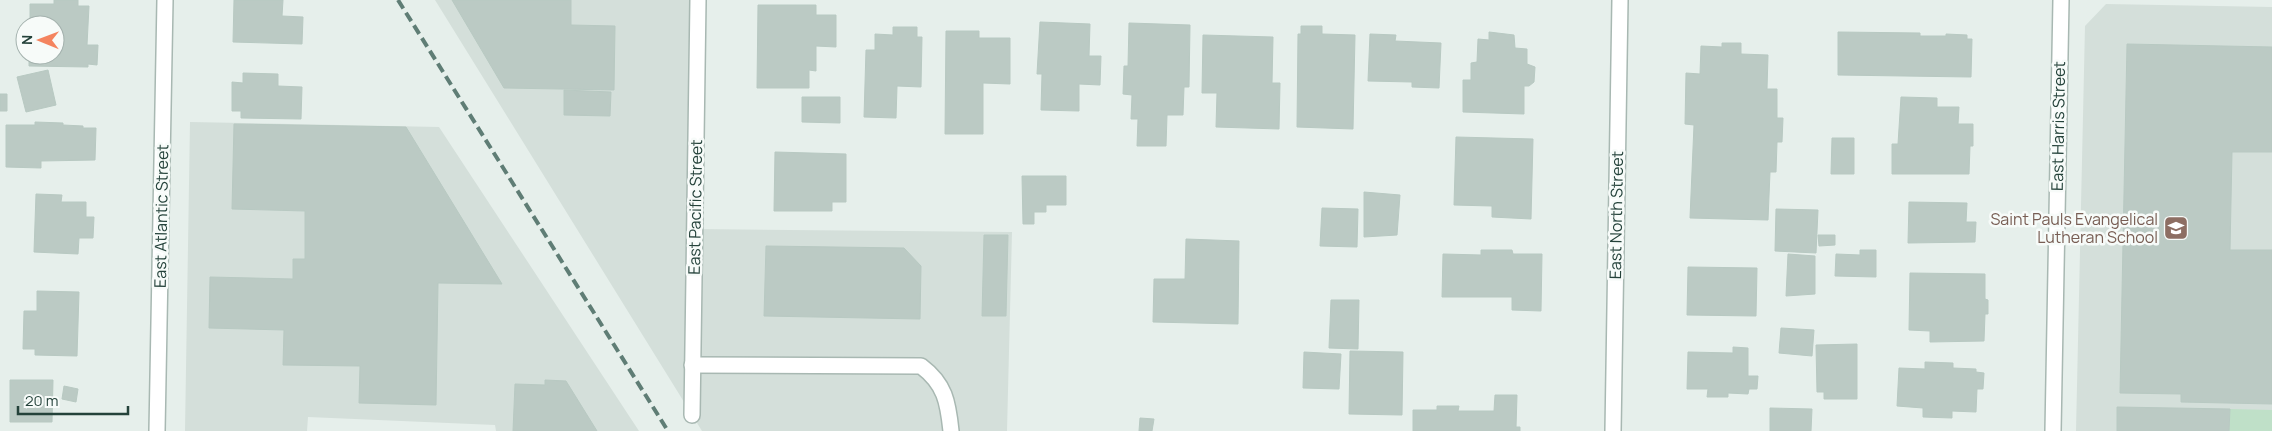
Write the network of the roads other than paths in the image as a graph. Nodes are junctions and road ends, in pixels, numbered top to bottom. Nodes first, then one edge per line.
1 (165, 0) edge
2 (698, 0) edge
3 (1620, 0) edge
4 (2061, 0) edge
5 (692, 365) junction
6 (692, 414) dead end
7 (156, 431) edge
8 (951, 431) edge
9 (1613, 431) edge
10 (2053, 431) edge

1 - 7 street, East Atlantic Street
2 - 5 street, East Pacific Street
3 - 9 street, East North Street
4 - 10 street, East Harris Street
5 - 6 street, East Pacific Street
5 - 8 street

